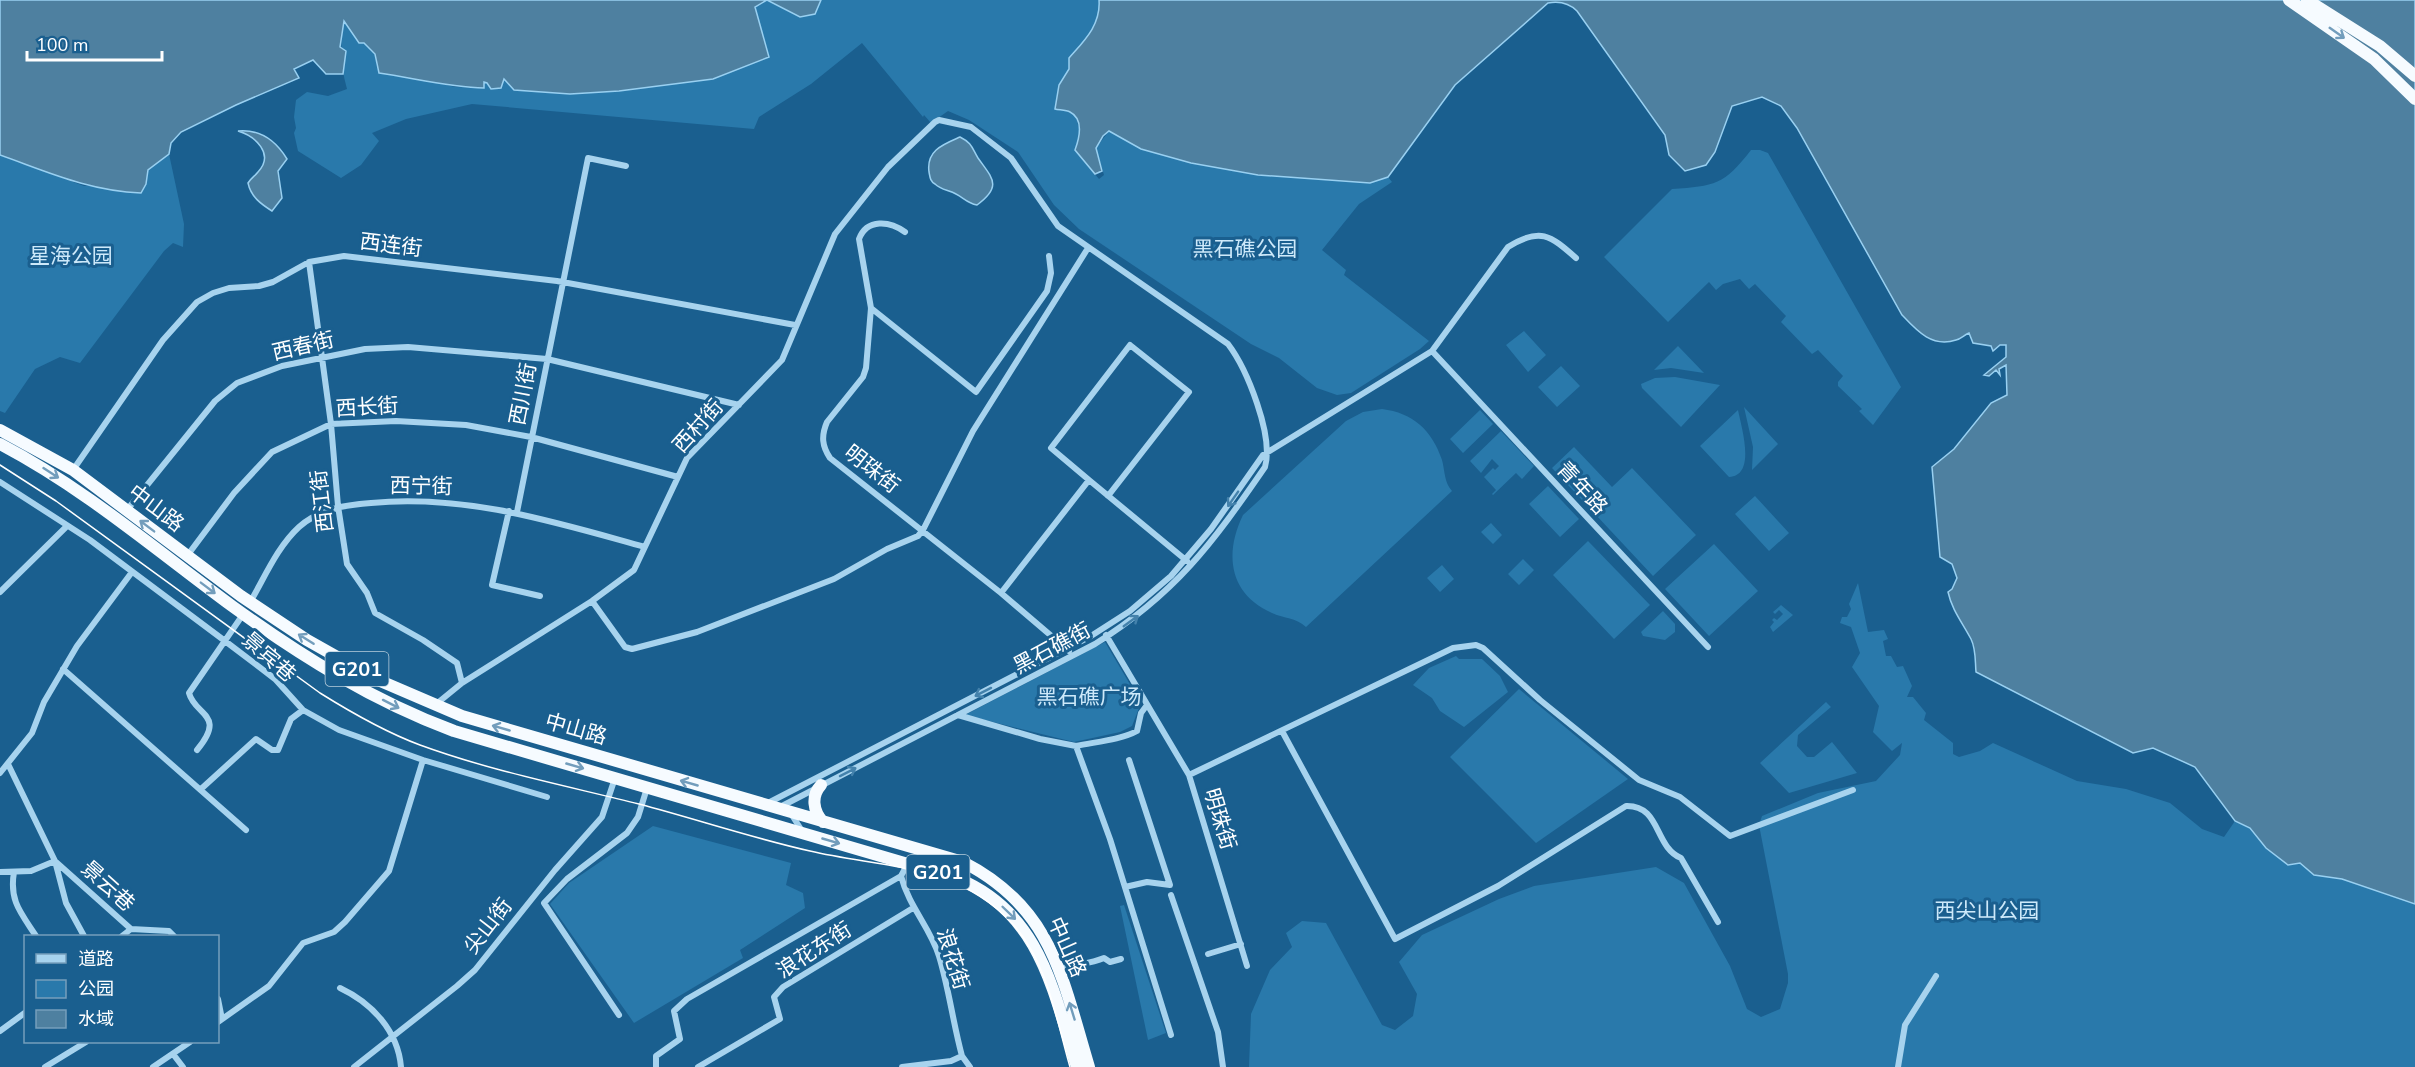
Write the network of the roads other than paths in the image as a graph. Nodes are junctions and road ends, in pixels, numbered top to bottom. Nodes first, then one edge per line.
1 (2289, 0) edge
2 (2307, 0) edge
3 (2415, 76) edge
4 (2415, 99) edge
5 (626, 166) dead end
6 (905, 232) dead end
7 (1088, 248) junction
8 (1048, 256) dead end
9 (1576, 258) dead end
10 (309, 262) junction
11 (562, 282) junction
12 (871, 308) junction
13 (795, 325) junction
14 (1432, 351) junction
15 (321, 358) junction
16 (547, 359) junction
17 (739, 405) junction
18 (331, 424) junction
19 (0, 430) edge
20 (531, 437) junction
21 (0, 444) edge
22 (1267, 452) junction
23 (72, 470) junction
24 (678, 477) junction
25 (1089, 480) junction
26 (0, 482) edge
27 (1108, 496) junction
28 (338, 506) junction
29 (127, 510) junction
30 (509, 511) junction
31 (516, 512) junction
32 (66, 526) junction
33 (923, 530) junction
34 (645, 547) junction
35 (187, 556) junction
36 (1186, 560) junction
37 (1193, 565) junction
38 (132, 572) junction
39 (0, 592) edge
40 (1001, 593) junction
41 (540, 596) dead end
42 (592, 601) junction
43 (247, 608) junction
44 (1102, 630) junction
45 (1107, 637) junction
46 (225, 641) junction
47 (1708, 647) dead end
48 (1067, 649) junction
49 (1074, 655) junction
50 (63, 669) junction
51 (462, 683) junction
52 (1148, 705) junction
53 (434, 706) junction
54 (303, 710) junction
55 (958, 715) junction
56 (1282, 731) junction
57 (1076, 746) junction
58 (197, 750) dead end
59 (423, 760) junction
60 (1129, 760) dead end
61 (8, 764) junction
62 (0, 773) edge
63 (1190, 775) junction
64 (615, 778) junction
65 (802, 786) junction
66 (822, 786) junction
67 (648, 787) junction
68 (201, 789) junction
69 (1853, 789) dead end
70 (547, 797) dead end
71 (694, 801) junction
72 (771, 807) junction
73 (790, 807) junction
74 (823, 822) junction
75 (246, 830) dead end
76 (806, 834) junction
77 (55, 861) junction
78 (908, 864) junction
79 (0, 872) edge
80 (14, 872) junction
81 (901, 876) junction
82 (1125, 886) junction
83 (1171, 895) dead end
84 (913, 908) junction
85 (1718, 922) dead end
86 (131, 929) junction
87 (35, 935) edge
88 (83, 935) edge
89 (123, 935) edge
90 (173, 935) edge
91 (1240, 944) junction
92 (1208, 954) dead end
93 (1121, 959) dead end
94 (1247, 966) dead end
95 (1059, 969) junction
96 (1936, 976) dead end
97 (340, 988) dead end
98 (24, 1013) edge
99 (619, 1015) dead end
100 (220, 1020) edge
101 (0, 1031) edge
102 (1172, 1035) dead end
103 (392, 1036) junction
104 (83, 1043) edge
105 (187, 1043) edge
106 (173, 1054) junction
107 (962, 1056) junction
108 (45, 1067) edge
109 (153, 1067) edge
110 (183, 1067) edge
111 (354, 1067) edge
112 (402, 1067) edge
113 (656, 1067) edge
114 (698, 1067) edge
115 (902, 1067) edge
116 (970, 1067) edge
117 (1077, 1067) edge
118 (1089, 1067) edge
119 (1223, 1067) edge
120 (1898, 1067) edge

1 -> 4 highway
2 - 3 highway
5 - 11 street, 西川街
6 - 12 street, 明珠街
7 - 13 street, 西村街
7 - 22 street
7 - 33 street
8 - 12 street
9 - 14 street
10 - 11 street, 西连街
10 - 15 street, 西江街
10 - 23 street, 西连街
11 - 13 street, 西连街
11 - 16 street, 西川街
12 - 33 street, 明珠街
13 - 17 street, 西村街
14 - 22 street
14 - 47 street, 青年路
15 - 16 street, 西春街
15 - 18 street, 西江街
15 - 29 street, 西春街
16 - 17 street, 西春街
16 - 20 street, 西川街
17 - 24 street, 西村街
18 - 20 street, 西长街
18 - 28 street, 西江街
18 - 35 street, 西长街
19 - 23 highway, 中山路 / G201
20 - 24 street, 西长街
20 - 31 street, 西川街
21 -> 43 highway, 中山路 / G201
22 -> 36 street, 黑石礁街
22 - 37 street, 黑石礁街
23 - 29 highway, 中山路 / G201
24 - 34 street, 西村街
25 - 27 street
25 - 27 street
25 - 40 street
26 - 32 street, 景宾巷
27 - 36 street
28 - 30 street, 西宁街
28 - 43 street, 西宁街
28 - 51 street, 西江街
35 -> 29 highway, 中山路 / G201
30 - 31 street, 西宁街
30 - 41 street
31 - 34 street, 西宁街
32 - 38 street, 景宾巷
32 - 39 street
33 - 40 street, 明珠街
33 - 42 street
34 - 42 street, 西村街
35 - 43 highway, 中山路 / G201
36 - 37 street
36 - 44 street, 黑石礁街
45 -> 37 street, 黑石礁街
38 - 46 street, 景宾巷
38 - 50 street
40 - 48 street, 明珠街
42 - 51 street, 西村街
43 - 46 street, 西宁街
53 -> 43 highway, 中山路 / G201
43 -> 64 highway, 中山路 / G201
44 - 45 street, 明珠街
44 - 48 street, 黑石礁街
45 - 49 street, 黑石礁街
45 - 52 street, 明珠街
46 - 54 street, 景宾巷
46 - 58 street, 西宁街
48 - 49 street, 明珠街
48 -> 65 street, 黑石礁街
49 - 55 street, 黑石礁街
50 - 61 street
50 - 68 street
51 - 53 street, 西村街
52 - 57 street
52 - 63 street, 明珠街
72 -> 53 highway, 中山路 / G201
54 - 59 street, 景宾巷
54 - 68 street
55 - 57 street
66 -> 55 street, 黑石礁街
56 - 63 street
56 - 69 street
56 - 85 street
57 - 82 street
59 - 70 street, 景宾巷
59 - 100 street
60 - 82 street
61 - 62 street
61 - 77 street
63 - 91 street, 明珠街
64 - 67 highway, 中山路 / G201
64 - 103 street, 尖山街
65 - 72 street, 黑石礁街
65 - 73 street, 黑石礁街
66 - 73 street, 黑石礁街
66 - 74 highway
67 - 71 highway, 中山路 / G201
67 - 99 street
68 - 75 street
71 - 72 highway
71 - 76 highway, 中山路 / G201
72 - 73 highway, 中山路 / G201
73 - 74 highway, 中山路 / G201
73 - 76 street
74 - 95 highway, 中山路 / G201
76 -> 78 highway, 中山路 / G201
77 - 80 street
77 - 86 street, 景云巷
77 - 88 street
78 - 81 street
78 -> 117 highway, 中山路 / G201
79 - 80 street
80 - 87 street
81 - 84 street, 浪花街
81 - 113 street
82 - 102 street
83 - 119 street
84 - 107 street, 浪花街
84 - 114 street, 浪花东街
86 - 89 street
86 - 90 street, 景云巷
91 - 92 street
91 - 94 street, 明珠街
93 - 95 street
118 -> 95 highway, 中山路 / G201
96 - 120 street
97 - 103 street
98 - 101 street
103 - 111 street, 尖山街
103 - 112 street
104 - 108 street
105 - 106 street
106 - 109 street
106 - 110 street
107 - 115 street
107 - 116 street, 浪花街

